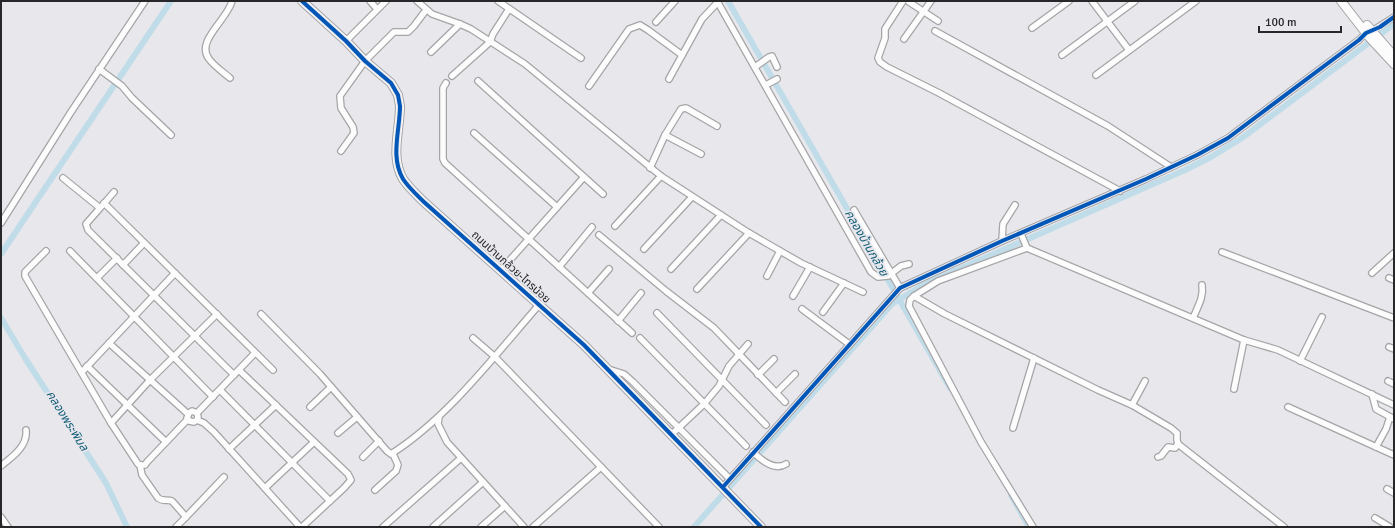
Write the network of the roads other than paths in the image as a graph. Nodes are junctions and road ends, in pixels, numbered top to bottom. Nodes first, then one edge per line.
1 (145, 1) edge
2 (232, 1) edge
3 (302, 1) edge
4 (370, 1) edge
5 (386, 1) edge
6 (417, 1) edge
7 (498, 1) edge
8 (675, 1) edge
9 (931, 1) edge
10 (1069, 1) edge
11 (1092, 1) edge
12 (1135, 1) edge
13 (1196, 1) edge
14 (1341, 1) edge
15 (1346, 1) edge
16 (718, 2) edge
17 (906, 2) edge
18 (377, 9) junction
19 (509, 9) junction
20 (426, 10) junction
21 (923, 12) junction
22 (1394, 17) edge
23 (938, 21) dead end
24 (1108, 21) junction
25 (656, 22) dead end
26 (460, 24) junction
27 (1032, 28) dead end
28 (936, 31) dead end
29 (1372, 36) junction
30 (904, 39) dead end
31 (346, 41) junction
32 (490, 42) junction
33 (1129, 50) junction
34 (431, 52) dead end
35 (682, 55) junction
36 (1062, 55) dead end
37 (1394, 56) edge
38 (580, 58) dead end
39 (365, 61) junction
40 (1394, 64) edge
41 (756, 66) junction
42 (777, 67) dead end
43 (99, 69) junction
44 (1096, 75) dead end
45 (452, 76) dead end
46 (230, 78) dead end
47 (669, 79) dead end
48 (776, 80) dead end
49 (478, 81) dead end
50 (446, 83) dead end
51 (766, 84) junction
52 (589, 86) dead end
53 (717, 126) dead end
54 (474, 133) dead end
55 (171, 135) dead end
56 (665, 135) junction
57 (341, 151) dead end
58 (700, 154) dead end
59 (1171, 167) junction
60 (650, 168) junction
61 (661, 176) junction
62 (584, 177) junction
63 (63, 178) dead end
64 (1120, 191) junction
65 (114, 192) dead end
66 (603, 194) dead end
67 (692, 197) junction
68 (1016, 205) dead end
69 (102, 206) junction
70 (557, 207) junction
71 (854, 210) dead end
72 (721, 215) junction
73 (1, 223) edge
74 (615, 226) dead end
75 (592, 227) dead end
76 (749, 233) junction
77 (599, 235) dead end
78 (1021, 235) junction
79 (528, 239) junction
80 (1002, 241) junction
81 (144, 243) junction
82 (1026, 246) junction
83 (644, 249) dead end
84 (70, 251) dead end
85 (780, 251) junction
86 (46, 252) dead end
87 (1222, 252) dead end
88 (1394, 253) edge
89 (117, 258) junction
90 (909, 264) dead end
91 (123, 265) junction
92 (559, 267) junction
93 (810, 267) junction
94 (609, 269) dead end
95 (671, 269) dead end
96 (500, 270) junction
97 (175, 273) junction
98 (1372, 273) dead end
99 (890, 275) junction
100 (766, 276) dead end
101 (97, 278) junction
102 (844, 283) junction
103 (1202, 285) dead end
104 (697, 289) dead end
105 (898, 289) junction
106 (863, 292) dead end
107 (588, 293) junction
108 (640, 293) dead end
109 (153, 296) junction
110 (793, 296) dead end
111 (914, 296) junction
112 (540, 305) junction
113 (802, 309) dead end
114 (823, 312) dead end
115 (657, 313) dead end
116 (216, 314) junction
117 (261, 314) dead end
118 (133, 317) junction
119 (1322, 317) dead end
120 (1193, 318) junction
121 (1394, 318) edge
122 (618, 321) junction
123 (632, 333) dead end
124 (194, 336) junction
125 (473, 338) dead end
126 (640, 338) dead end
127 (1244, 340) junction
128 (109, 343) junction
129 (748, 344) dead end
130 (849, 344) junction
131 (255, 353) junction
132 (739, 354) junction
133 (172, 356) junction
134 (494, 356) junction
135 (1034, 358) junction
136 (774, 359) dead end
137 (1300, 361) junction
138 (87, 366) junction
139 (608, 369) junction
140 (239, 370) junction
141 (273, 370) dead end
142 (82, 372) junction
143 (758, 374) junction
144 (795, 374) dead end
145 (234, 375) junction
146 (150, 380) junction
147 (722, 380) junction
148 (1144, 381) dead end
149 (1388, 381) dead end
150 (1394, 384) edge
151 (331, 387) junction
152 (1234, 389) dead end
153 (220, 390) junction
154 (776, 393) junction
155 (1372, 394) junction
156 (213, 397) junction
157 (785, 402) dead end
158 (127, 404) junction
159 (704, 404) junction
160 (1394, 404) edge
161 (276, 405) junction
162 (1132, 405) junction
163 (310, 407) dead end
164 (1288, 407) dead end
165 (197, 413) junction
166 (439, 416) junction
167 (188, 417) junction
168 (357, 417) junction
169 (1392, 418) edge
170 (197, 420) junction
171 (111, 423) junction
172 (255, 425) junction
173 (766, 425) dead end
174 (679, 427) junction
175 (1013, 428) dead end
176 (26, 430) dead end
177 (338, 433) dead end
178 (671, 435) junction
179 (379, 441) junction
180 (166, 442) junction
181 (314, 442) junction
182 (1178, 444) junction
183 (746, 446) dead end
184 (1376, 447) junction
185 (229, 449) junction
186 (754, 453) junction
187 (393, 454) junction
188 (1394, 455) edge
189 (363, 457) dead end
190 (1158, 457) dead end
191 (462, 458) junction
192 (292, 463) junction
193 (786, 464) dead end
194 (140, 465) junction
195 (1, 466) edge
196 (601, 467) junction
197 (224, 477) dead end
198 (730, 479) junction
199 (483, 482) junction
200 (265, 488) junction
201 (1387, 489) dead end
202 (375, 490) dead end
203 (725, 490) junction
204 (1394, 493) edge
205 (330, 502) junction
206 (505, 506) junction
207 (1, 517) edge
208 (186, 517) junction
209 (1375, 518) dead end
210 (8, 527) edge
211 (176, 527) edge
212 (301, 527) edge
213 (383, 527) edge
214 (433, 527) edge
215 (482, 527) edge
216 (524, 527) edge
217 (533, 527) edge
218 (659, 527) edge
219 (761, 527) edge
220 (1033, 527) edge
221 (1284, 527) edge
222 (1390, 527) edge

1 - 43 street
2 - 46 street
3 - 31 street, ถนนบ้านกล้วย-ไทรน้อย
4 - 18 street
5 - 18 street
6 - 20 street
7 - 19 street
8 - 25 street
9 - 21 street
10 - 27 street
11 - 24 street
12 - 24 street
13 - 33 street
14 - 29 street
15 - 29 street
16 - 35 street
16 - 41 street
17 - 21 street
17 - 64 street
18 - 31 street
19 - 32 street
19 - 38 street
20 - 26 street
20 - 39 street
21 - 23 street
21 - 30 street
22 - 29 street
24 - 33 street
24 - 36 street
26 - 32 street
26 - 34 street
28 - 59 street
29 - 37 street
29 - 40 street
29 - 59 street
31 - 39 street, ถนนบ้านกล้วย-ไทรน้อย
32 - 45 street
32 - 60 street
33 - 44 street
35 - 47 street
35 - 52 street
39 - 57 street
39 - 96 street, ถนนบ้านกล้วย-ไทรน้อย
41 - 42 street
41 - 51 street
43 - 55 street
43 - 73 street
48 - 51 street
49 - 62 street
50 - 79 street
51 - 99 street
53 - 56 street
54 - 70 street
56 - 58 street
56 - 60 street
59 - 64 street
60 - 61 street
61 - 67 street
61 - 74 street
62 - 66 street
62 - 70 street
63 - 69 street
64 - 78 street
65 - 69 street
67 - 72 street
67 - 83 street
68 - 80 street
69 - 81 street
69 - 89 street
70 - 79 street
71 - 99 street
72 - 76 street
72 - 95 street
75 - 92 street
76 - 85 street
76 - 104 street
77 - 132 street
78 - 80 street
78 - 82 street
79 - 92 street
79 - 96 street
80 - 105 street
81 - 91 street
81 - 97 street
82 - 111 street
82 - 120 street
84 - 101 street
85 - 93 street
85 - 100 street
86 - 142 street
87 - 121 street
88 - 98 street
89 - 91 street
89 - 101 street
90 - 99 street
91 - 109 street
92 - 107 street
93 - 102 street
93 - 110 street
94 - 107 street
96 - 112 street, ถนนบ้านกล้วย-ไทรน้อย
97 - 109 street
97 - 116 street
99 - 105 street
101 - 118 street
102 - 106 street
102 - 114 street
103 - 120 street
105 - 130 street
107 - 122 street
108 - 122 street
109 - 118 street
109 - 124 street
111 - 135 street
111 - 220 street
112 - 134 street
112 - 139 street, ถนนบ้านกล้วย-ไทรน้อย
113 - 130 street
115 - 147 street
116 - 124 street
116 - 131 street
117 - 151 street
118 - 128 street
118 - 133 street
119 - 137 street
120 - 127 street
122 - 123 street
124 - 133 street
124 - 145 street
125 - 134 street
126 - 159 street
127 - 137 street
127 - 152 street
128 - 138 street
128 - 146 street
129 - 132 street
130 - 186 street
131 - 140 street
131 - 141 street
132 - 143 street
132 - 147 street
133 - 146 street
133 - 156 street
134 - 166 street
134 - 196 street
135 - 162 street
135 - 175 street
136 - 143 street
137 - 155 street
138 - 142 street
138 - 158 street
139 - 174 street
139 - 178 street, ถนนบ้านกล้วย-ไทรน้อย
140 - 145 street
140 - 161 street
142 - 171 street
143 - 154 street
144 - 154 street
145 - 153 street
146 - 158 street
146 - 167 street
147 - 159 street
147 - 173 street
148 - 162 street
149 - 150 street
151 - 163 street
151 - 168 street
153 - 156 street
153 - 172 street
154 - 157 street
155 - 160 street
155 - 169 street
156 - 165 street
158 - 171 street
158 - 180 street
159 - 174 street
159 - 183 street
161 - 172 street
161 - 181 street
162 - 182 street
164 - 184 street
165 - 167 street
165 - 170 street
166 - 187 street
166 - 191 street
167 - 170 street
167 - 180 street
168 - 177 street
168 - 179 street
169 - 184 street
170 - 185 street
171 - 194 street
172 - 185 street
172 - 192 street
174 - 178 street
174 - 198 street
176 - 195 street
178 - 203 street, ถนนบ้านกล้วย-ไทรน้อย
179 - 187 street
179 - 189 street
180 - 194 street
181 - 192 street
181 - 205 street
182 - 190 street
182 - 221 street
184 - 188 street
185 - 200 street
186 - 193 street
186 - 198 street
187 - 202 street
191 - 199 street
191 - 213 street
192 - 200 street
192 - 205 street
194 - 208 street
196 - 217 street
196 - 218 street
197 - 208 street
198 - 203 street
199 - 206 street
199 - 214 street
200 - 212 street
201 - 204 street
203 - 219 street, ถนนบ้านกล้วย-ไทรน้อย
205 - 212 street
206 - 215 street
206 - 216 street
207 - 210 street
208 - 211 street
209 - 222 street

